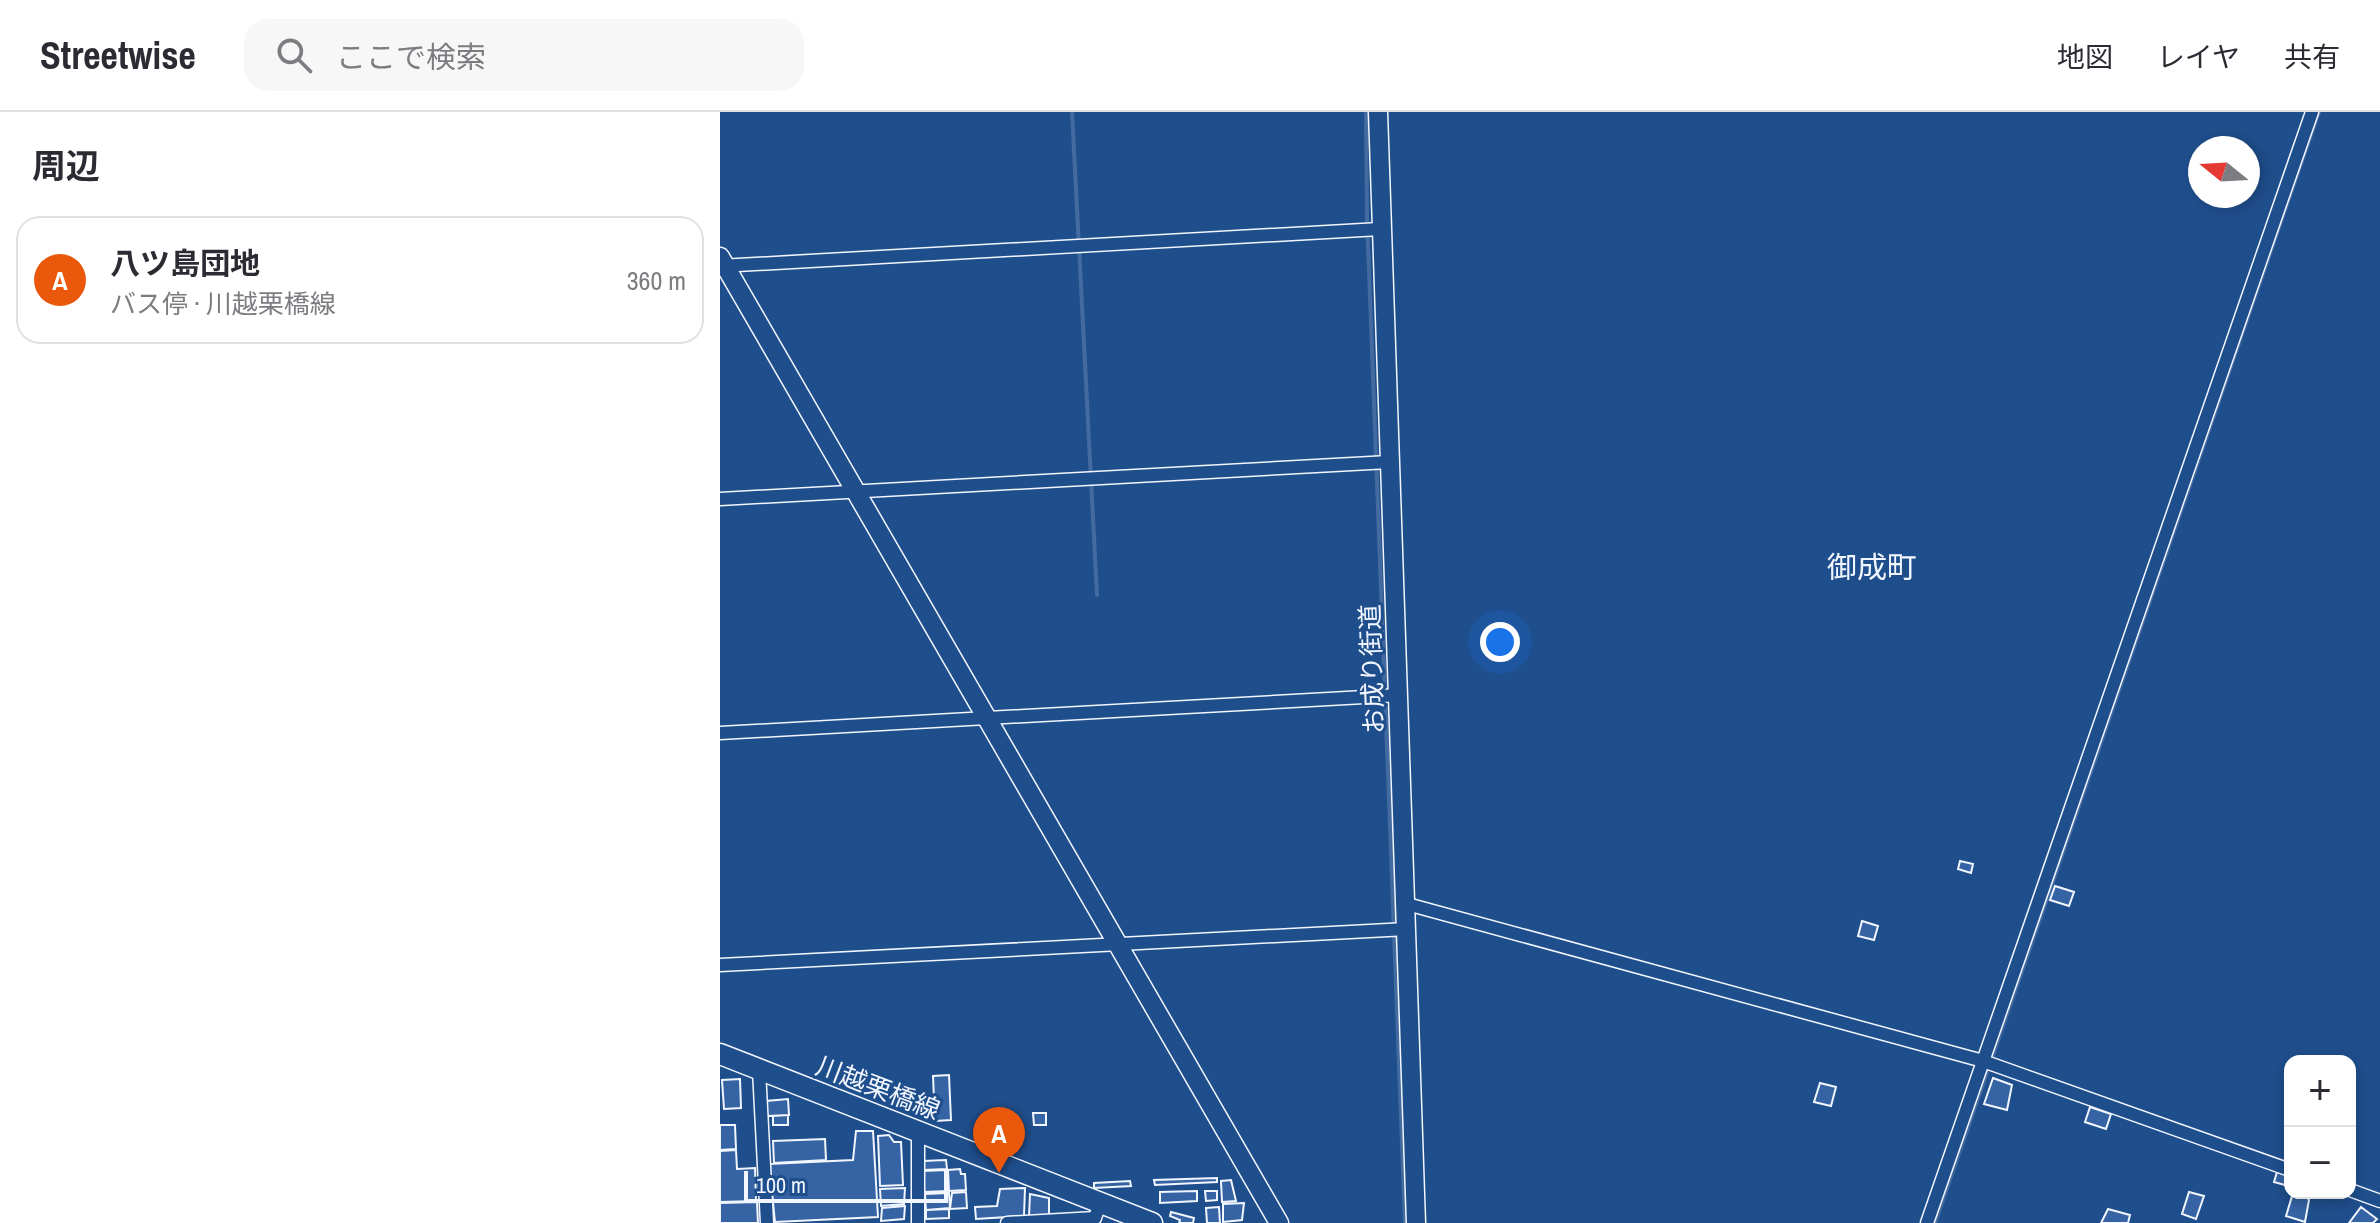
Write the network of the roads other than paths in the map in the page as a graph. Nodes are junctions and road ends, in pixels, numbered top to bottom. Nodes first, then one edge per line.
1 (1378, 112) edge
2 (2312, 112) edge
3 (1380, 229) junction
4 (722, 263) edge
5 (1389, 462) junction
6 (857, 491) junction
7 (720, 499) edge
8 (1400, 695) junction
9 (989, 718) junction
10 (720, 733) edge
11 (1407, 904) junction
12 (1407, 929) junction
13 (1117, 943) junction
14 (720, 965) edge
15 (720, 1054) edge
16 (1983, 1061) junction
17 (759, 1070) junction
18 (918, 1132) junction
19 (2284, 1168) edge
20 (2356, 1192) edge
21 (2380, 1201) edge
22 (1100, 1203) junction
23 (1140, 1221) edge
24 (767, 1223) edge
25 (918, 1223) edge
26 (1007, 1223) edge
27 (1279, 1223) edge
28 (1416, 1223) edge
29 (1927, 1223) edge

1 - 3 street, お成り街道
2 - 16 street
3 - 4 street
3 - 5 street, お成り街道
4 - 6 street
5 - 6 street
5 - 8 street, お成り街道
6 - 7 street
6 - 9 street
8 - 9 street
8 - 11 street, お成り街道
9 - 10 street
9 - 13 street
11 - 12 street, お成り街道
11 - 16 street
12 - 13 street
12 - 28 street, お成り街道
13 - 14 street
13 - 27 street
15 - 17 main road, 川越栗橋線
16 - 19 street
16 - 29 street
17 - 18 main road, 川越栗橋線
17 - 24 street
18 - 22 main road, 川越栗橋線
18 - 25 street
20 - 21 street
22 - 23 main road, 川越栗橋線
22 - 26 street

